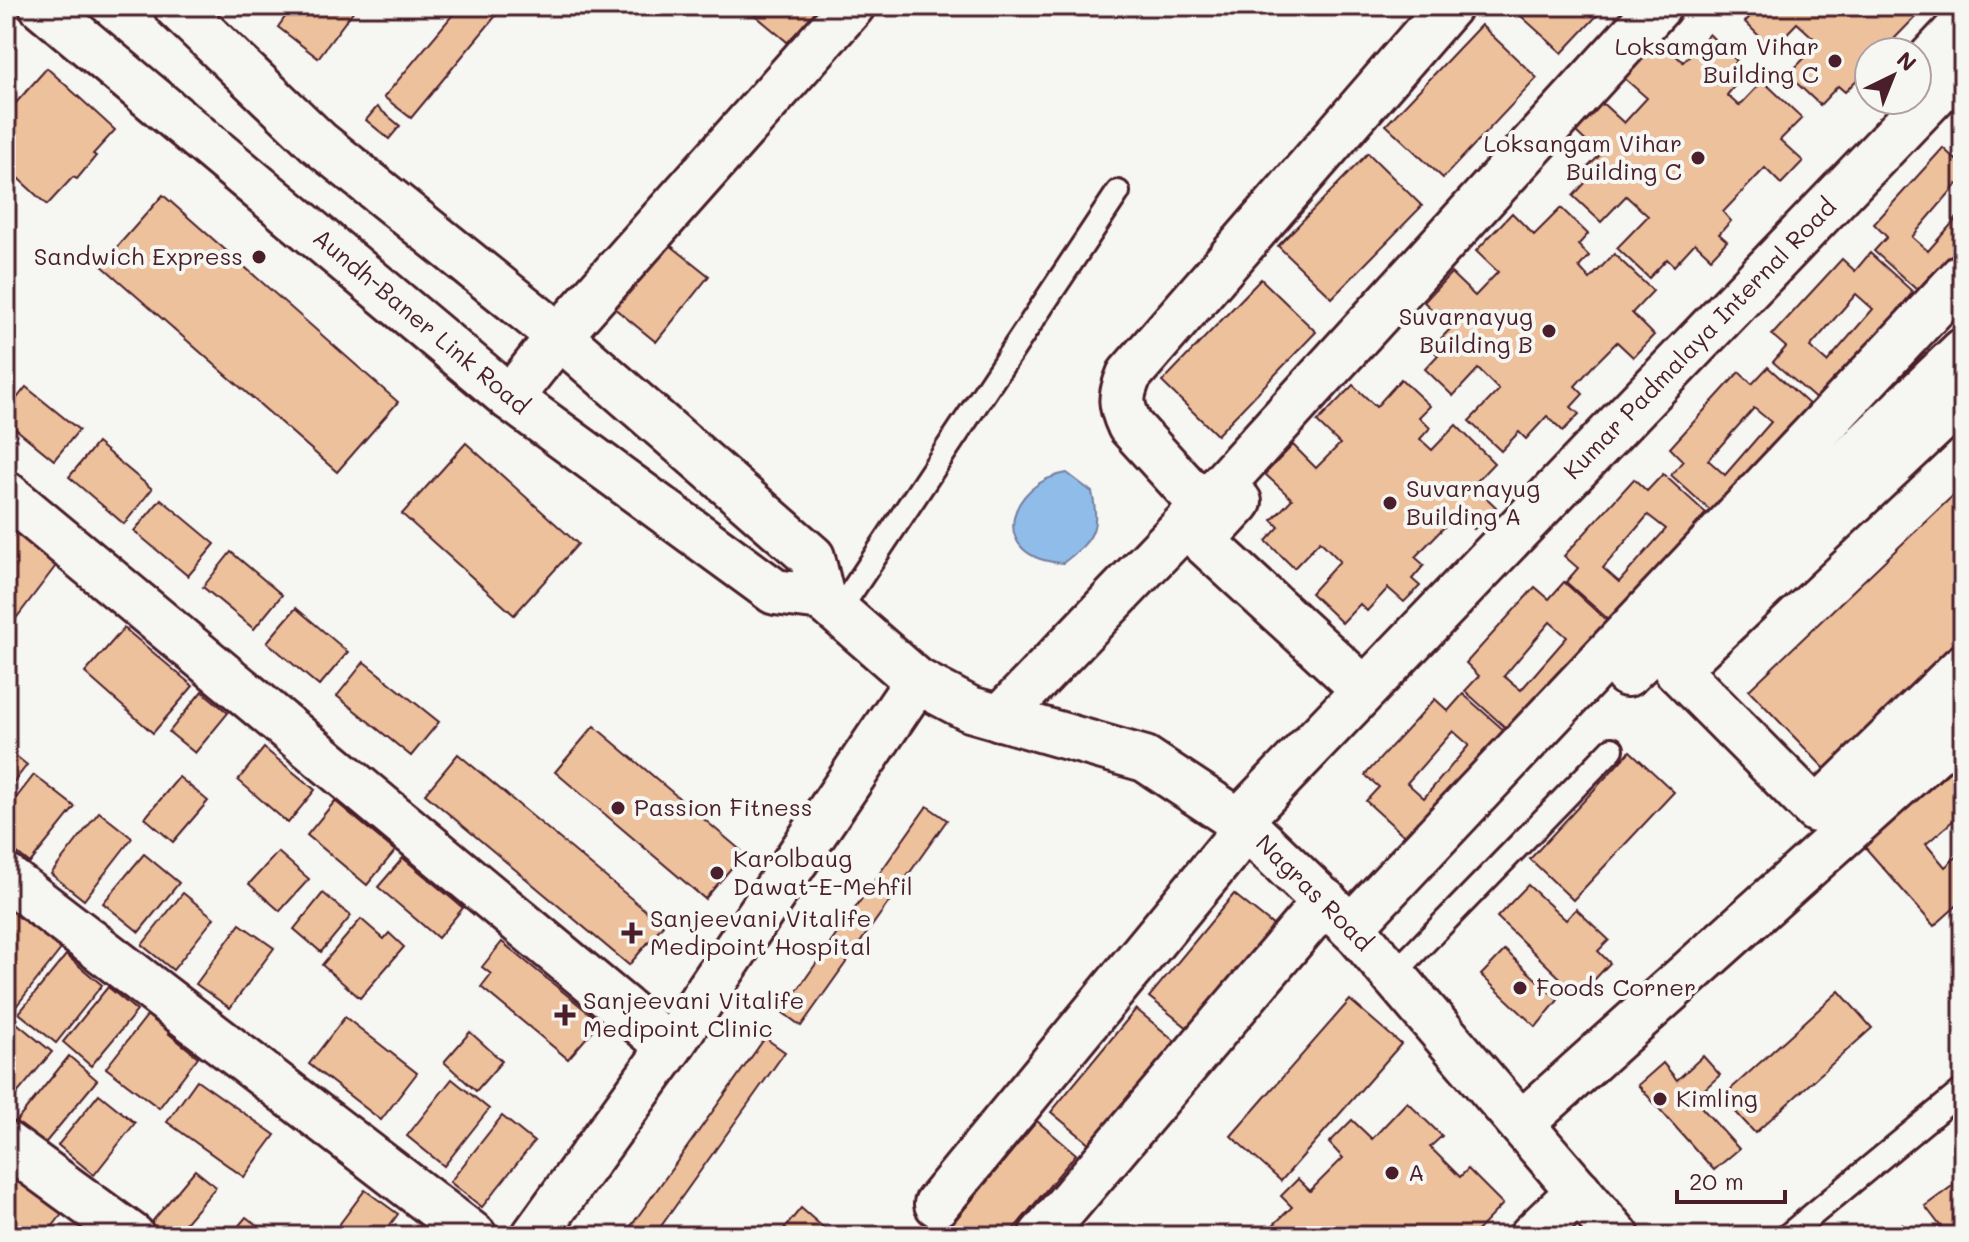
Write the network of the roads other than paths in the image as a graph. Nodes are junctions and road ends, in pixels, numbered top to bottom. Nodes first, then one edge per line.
1 (42, 6) edge
2 (176, 6) edge
3 (852, 6) edge
4 (1449, 6) edge
5 (1659, 6) edge
6 (1692, 6) edge
7 (1963, 24) edge
8 (1933, 56) edge
9 (1963, 65) edge
10 (1876, 116) edge
11 (1118, 192) dead end
12 (1963, 276) edge
13 (559, 336) junction
14 (1963, 351) edge
15 (510, 398) junction
16 (1963, 398) edge
17 (6, 494) edge
18 (1203, 506) junction
19 (830, 605) junction
20 (1963, 667) edge
21 (1354, 680) junction
22 (917, 681) junction
23 (1000, 718) junction
24 (1963, 727) edge
25 (1612, 749) dead end
26 (1238, 821) junction
27 (6, 877) edge
28 (1345, 921) junction
29 (1393, 975) junction
30 (670, 1047) junction
31 (1963, 1090) edge
32 (1521, 1124) junction
33 (6, 1144) edge
34 (1579, 1191) junction
35 (937, 1204) dead end
36 (132, 1236) edge
37 (474, 1236) edge
38 (534, 1236) edge
39 (1041, 1236) edge
40 (1532, 1236) edge
41 (1617, 1236) edge
42 (1787, 1236) edge

1 - 15 street, Aundh-Baner Link Road
2 - 13 street
3 - 13 street
4 - 18 street
5 - 18 street
6 - 21 street
7 - 8 street
9 - 26 street, Kumar Padmalaya Internal Road
10 - 21 street
11 - 19 lane
12 - 28 street
13 - 15 street
13 - 19 street
14 - 28 street
15 - 19 street, Aundh-Baner Link Road
16 - 20 street
17 - 30 street
18 - 23 street
19 - 22 street
21 - 26 street
22 - 23 street, Nagras Road
22 - 30 street
23 - 26 street, Nagras Road
24 - 32 street
25 - 29 lane
26 - 28 street, Nagras Road
26 - 35 street
27 - 37 street
28 - 29 street, Nagras Road
28 - 39 street
29 - 32 street, Nagras Road
30 - 38 street
31 - 42 lane
32 - 34 street, Nagras Road
33 - 36 street
34 - 40 street
34 - 41 street, Nagras Road

